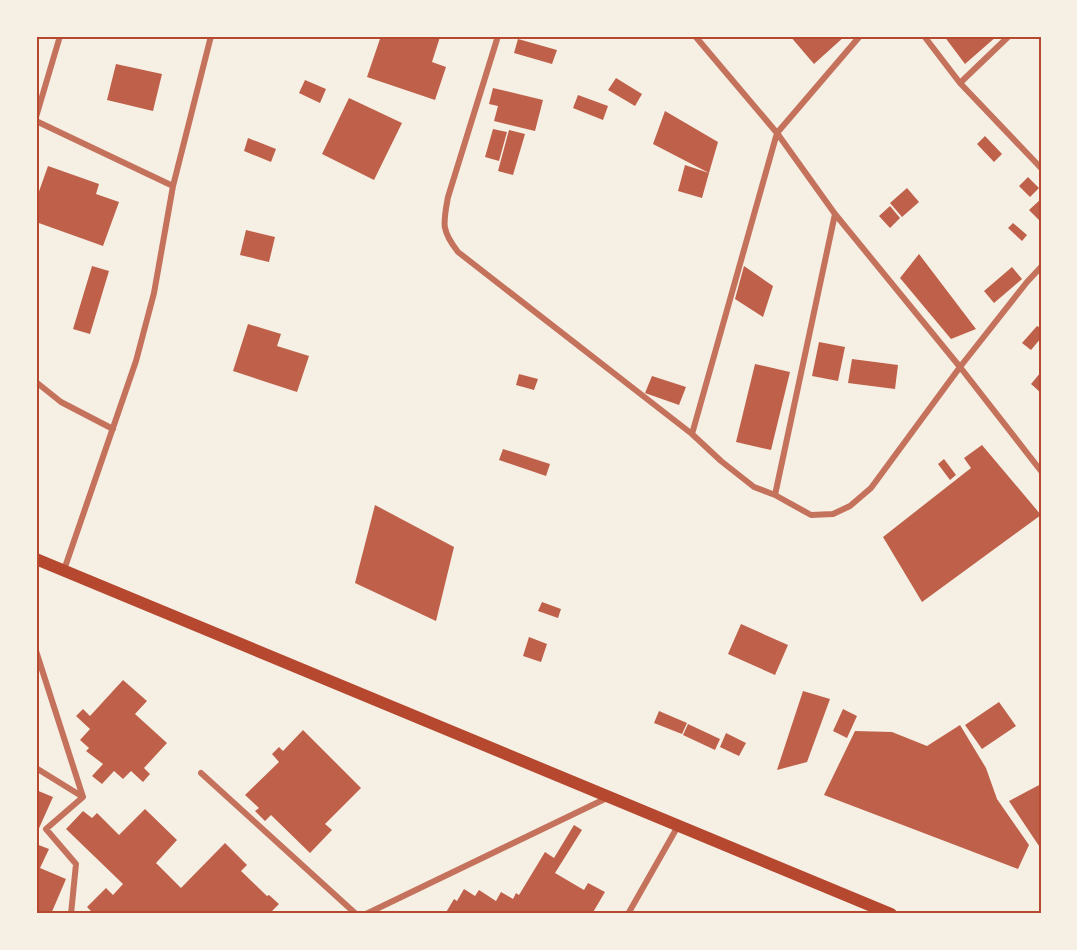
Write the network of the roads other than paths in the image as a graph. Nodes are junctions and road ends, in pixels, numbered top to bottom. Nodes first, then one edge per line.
1 (60, 36) edge
2 (211, 36) edge
3 (498, 36) edge
4 (695, 36) edge
5 (860, 36) edge
6 (924, 36) edge
7 (1009, 36) edge
8 (960, 84) junction
9 (36, 119) edge
10 (777, 133) junction
11 (1040, 165) edge
12 (173, 186) junction
13 (834, 214) junction
14 (1041, 267) edge
15 (960, 367) junction
16 (36, 382) edge
17 (113, 429) junction
18 (692, 434) junction
19 (1041, 471) edge
20 (775, 495) junction
21 (36, 559) edge
22 (64, 570) junction
23 (36, 651) edge
24 (36, 768) edge
25 (201, 773) dead end
26 (83, 797) junction
27 (609, 797) junction
28 (678, 826) junction
29 (875, 911) edge
30 (71, 914) edge
31 (356, 914) edge
32 (366, 914) edge
33 (628, 914) edge
34 (891, 914) edge

1 - 9 street
2 - 12 street
3 - 18 street
4 - 10 street
5 - 10 street
6 - 8 street
7 - 8 street
8 - 11 street
9 - 12 street
10 - 13 street
10 - 18 street
12 - 17 street
13 - 15 street
13 - 20 street
14 - 15 street
15 - 19 street
15 - 20 street
16 - 17 street
17 - 22 street
18 - 20 street
21 - 22 main road
22 - 27 main road
23 - 26 street
24 - 26 street
25 - 31 street
26 - 30 street
27 - 28 main road
27 - 32 street
28 - 29 main road
28 - 33 street
29 - 34 main road

